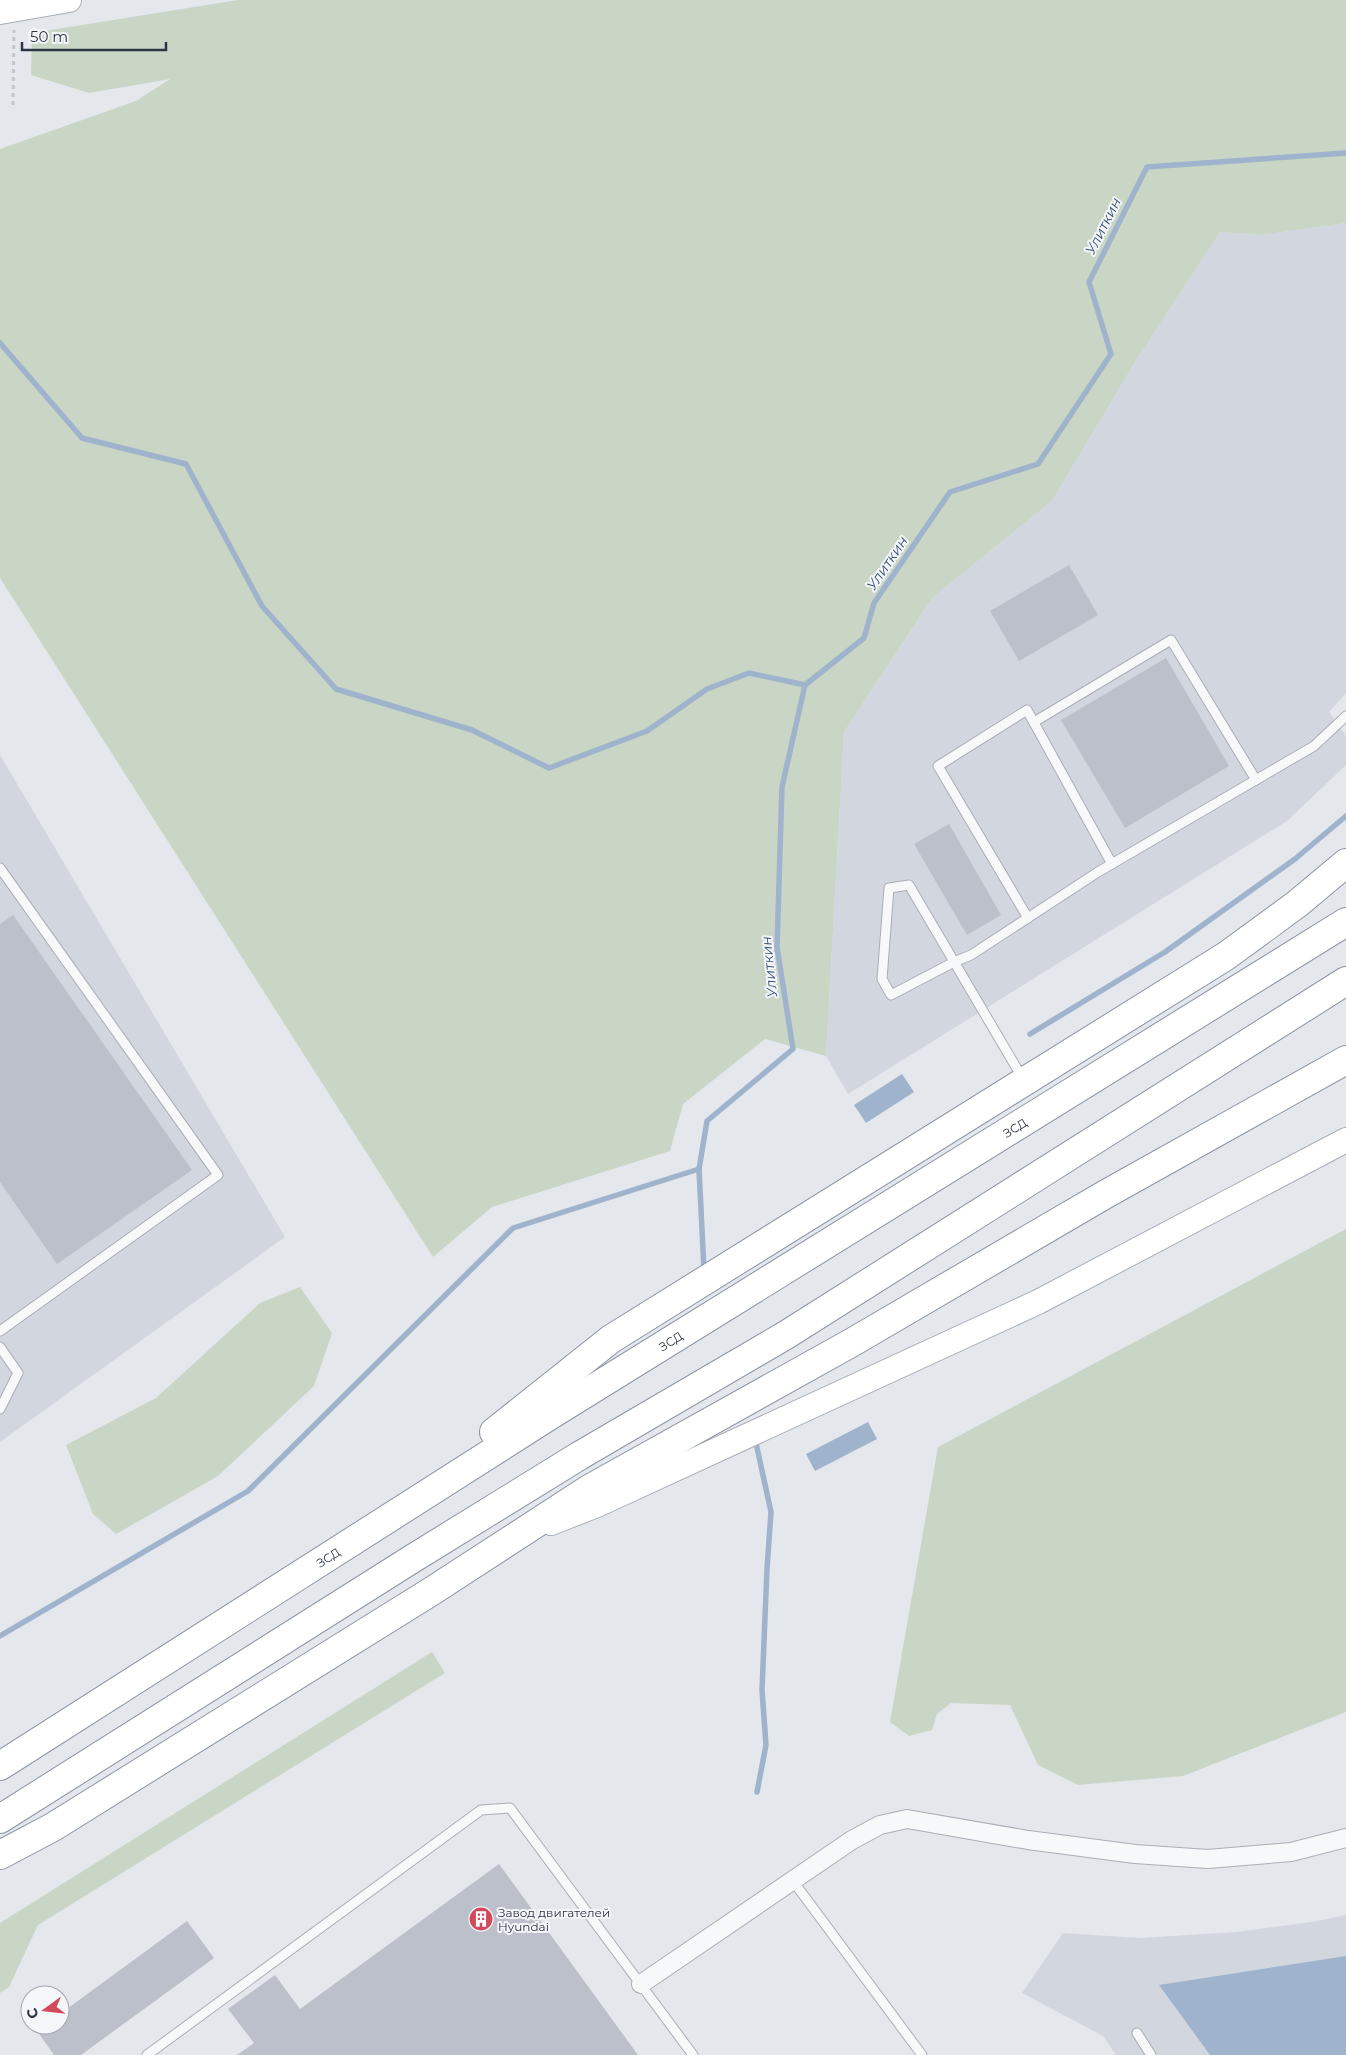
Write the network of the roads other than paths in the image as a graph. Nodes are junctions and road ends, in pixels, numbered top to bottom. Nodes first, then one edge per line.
1 (69, 0) edge
2 (7, 10) edge
3 (1346, 716) edge
4 (1034, 722) junction
5 (1256, 780) junction
6 (1112, 864) junction
7 (1346, 864) edge
8 (0, 868) edge
9 (1028, 918) junction
10 (1346, 922) edge
11 (954, 962) junction
12 (1346, 981) edge
13 (1346, 1060) edge
14 (1024, 1081) junction
15 (1346, 1140) edge
16 (0, 1331) edge
17 (0, 1347) edge
18 (0, 1409) edge
19 (385, 1519) junction
20 (512, 1538) junction
21 (0, 1766) edge
22 (0, 1819) edge
23 (1346, 1838) edge
24 (0, 1855) edge
25 (793, 1881) junction
26 (641, 1984) junction
27 (1136, 2032) dead end
28 (148, 2055) edge
29 (693, 2055) edge
30 (922, 2055) edge
31 (1152, 2055) edge

1 - 2 main road
3 - 5 lane
4 - 5 lane
4 - 6 lane
4 - 9 lane
5 - 6 lane
6 - 9 lane
7 - 14 highway
8 - 16 lane
9 - 11 lane
10 - 19 highway, ЗСД
11 - 11 lane
11 - 14 lane
12 - 22 highway
13 - 20 highway
14 - 19 highway
15 - 20 main road
17 - 18 lane
19 - 21 highway, ЗСД
20 - 24 highway
23 - 25 street
25 - 26 street
25 - 30 lane
26 - 28 lane
26 - 29 lane
27 - 31 lane

